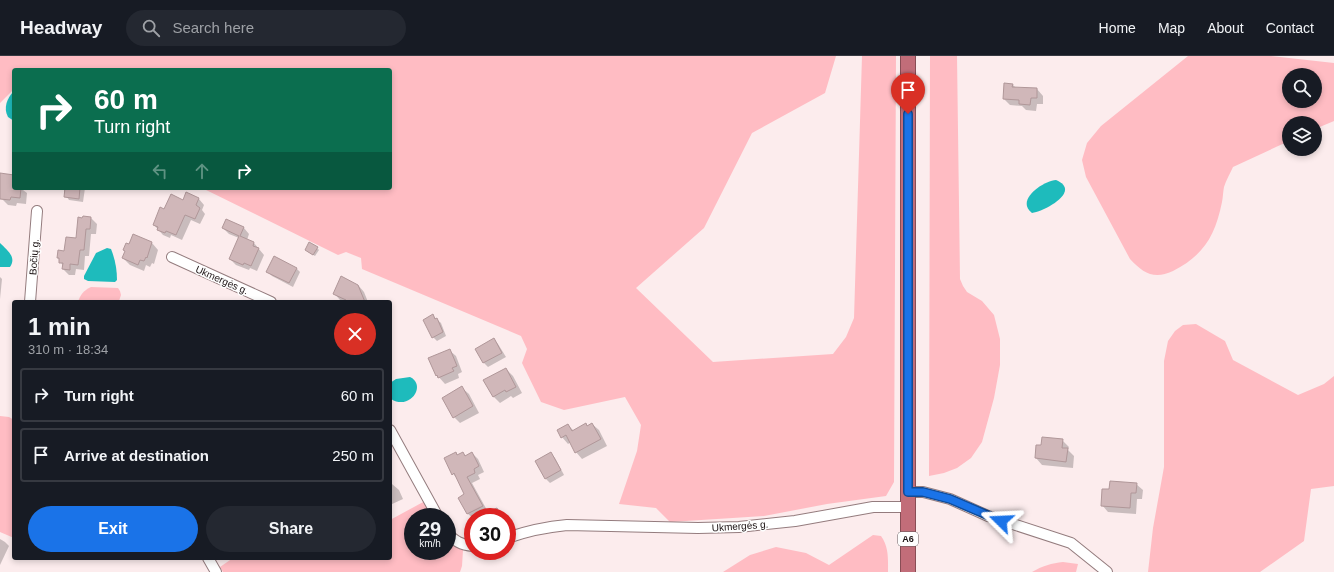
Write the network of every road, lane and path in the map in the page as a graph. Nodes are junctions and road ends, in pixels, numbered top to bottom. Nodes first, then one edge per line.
1 (908, 56) edge
2 (37, 211) dead end
3 (172, 258) dead end
4 (30, 300) edge
5 (266, 300) edge
6 (392, 434) edge
7 (908, 492) junction
8 (908, 507) junction
9 (433, 508) edge
10 (516, 535) edge
11 (209, 560) edge
12 (216, 572) edge
13 (908, 572) edge
14 (1107, 572) edge

1 - 7 highway, A6
2 - 4 street, Bočių g.
3 - 5 street, Ukmergės g.
6 - 9 street
7 - 8 highway, A6
7 - 14 street
8 - 10 street, Ukmergės g.
8 - 13 highway, A6
11 - 12 street

